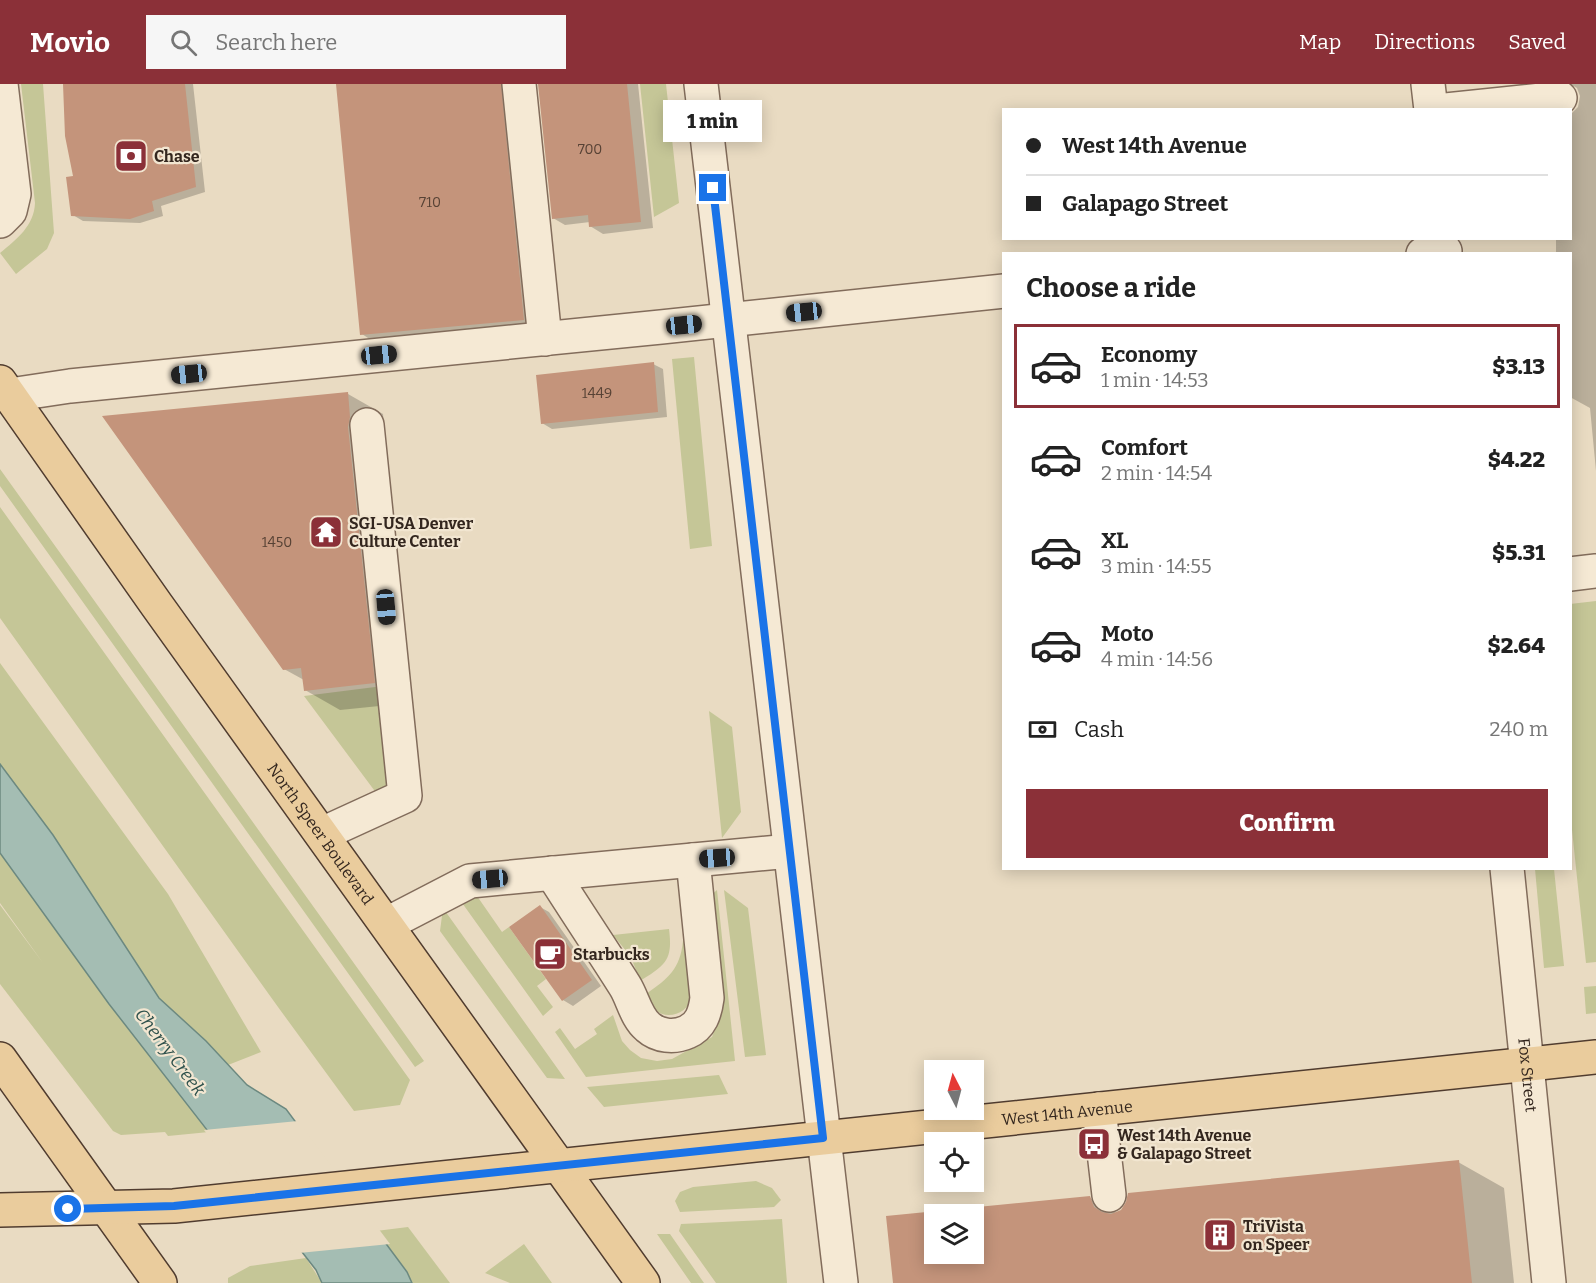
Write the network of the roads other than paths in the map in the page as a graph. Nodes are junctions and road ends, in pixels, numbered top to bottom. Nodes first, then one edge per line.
1 (1, 84) edge
2 (519, 84) edge
3 (701, 84) edge
4 (1428, 84) edge
5 (1560, 98) dead end
6 (1431, 108) edge
7 (1465, 108) edge
8 (0, 221) edge
9 (1002, 291) edge
10 (729, 320) junction
11 (546, 339) junction
12 (5, 388) edge
13 (367, 425) dead end
14 (1596, 572) edge
15 (1572, 574) edge
16 (322, 834) junction
17 (790, 851) junction
18 (693, 860) junction
19 (1507, 870) edge
20 (552, 873) junction
21 (387, 924) junction
22 (1596, 1057) edge
23 (0, 1059) edge
24 (1527, 1064) junction
25 (1110, 1108) junction
26 (823, 1138) junction
27 (561, 1166) junction
28 (1120, 1193) dead end
29 (108, 1208) junction
30 (0, 1210) edge
31 (160, 1283) edge
32 (644, 1283) edge
33 (841, 1283) edge
34 (1549, 1283) edge

1 - 8 street
2 - 11 street
3 - 10 street
4 - 6 street
5 - 7 street
9 - 10 street
10 - 11 street
10 - 17 street
11 - 12 street
12 - 16 main road, North Speer Boulevard
13 - 16 street
14 - 15 street
16 - 21 main road, North Speer Boulevard
17 - 18 street
17 - 26 street
18 - 20 street
18 - 20 street
19 - 24 street, Fox Street
20 - 21 street
21 - 27 main road, North Speer Boulevard
22 - 24 main road, West 14th Avenue
23 - 29 main road
24 - 25 main road, West 14th Avenue
24 - 34 street, Fox Street
25 - 26 main road, West 14th Avenue
25 - 28 street
26 - 27 main road, West 14th Avenue
26 - 33 street
27 - 29 main road, West 14th Avenue
27 - 32 main road, North Speer Boulevard
29 - 30 main road, West 14th Avenue
29 - 31 main road

